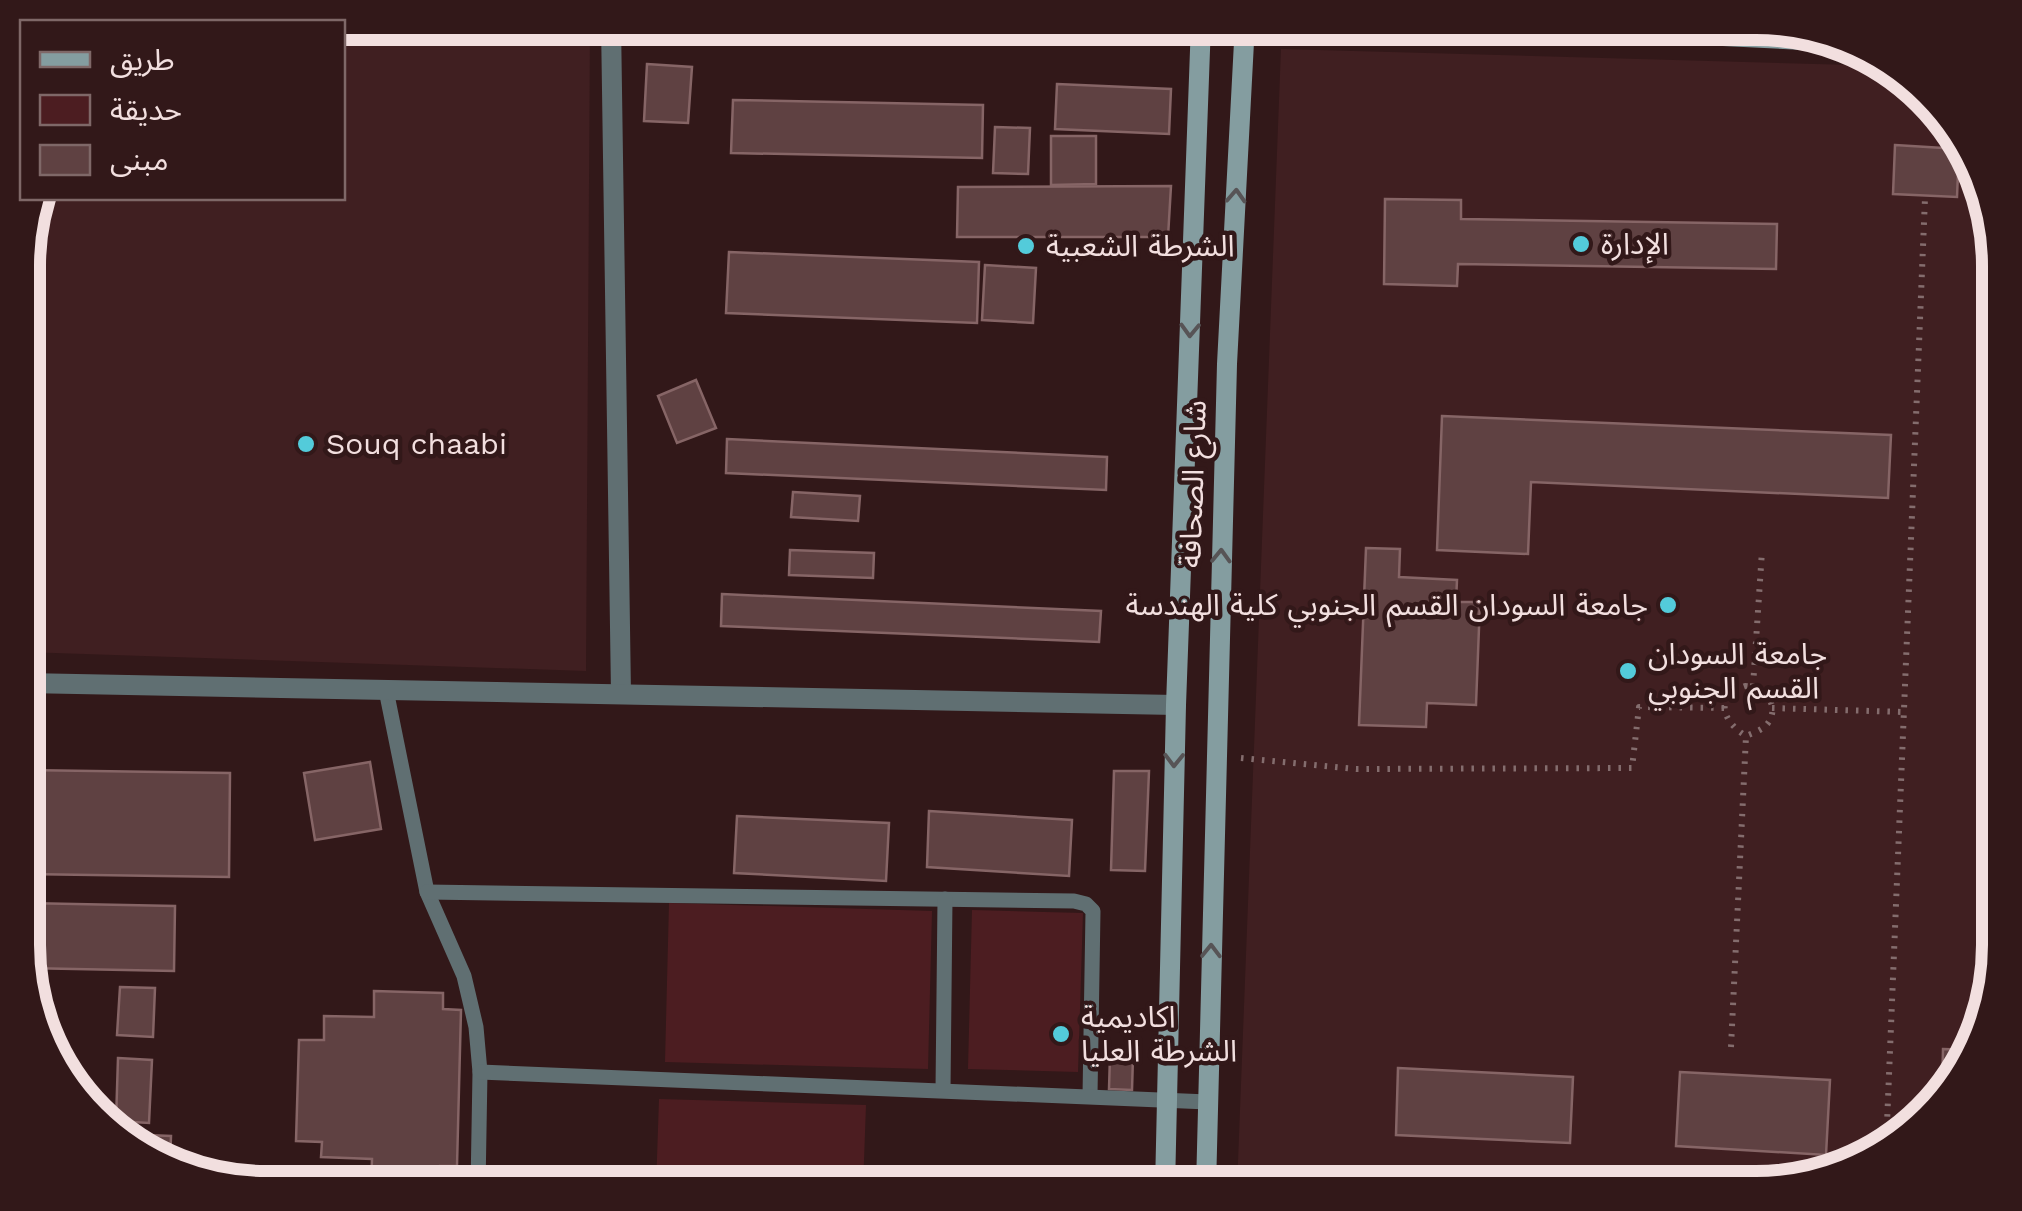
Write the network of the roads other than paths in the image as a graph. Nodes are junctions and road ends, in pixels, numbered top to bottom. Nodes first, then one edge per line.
1 (611, 40) edge
2 (1200, 40) edge
3 (1244, 40) edge
4 (40, 683) edge
5 (386, 690) junction
6 (621, 694) junction
7 (1176, 705) junction
8 (427, 892) junction
9 (945, 899) junction
10 (480, 1072) junction
11 (943, 1090) junction
12 (1090, 1096) junction
13 (1167, 1099) junction
14 (1208, 1102) junction
15 (478, 1171) edge
16 (1165, 1171) edge
17 (1206, 1171) edge

1 - 6 street
2 -> 7 main road, شارع الصحافة
14 -> 3 main road, شارع الصحافة
4 - 5 street
5 - 6 street
5 - 8 lane
6 - 7 street
7 -> 13 main road, شارع الصحافة
8 - 9 lane
8 - 10 lane
9 - 11 lane
9 - 12 lane
10 - 11 lane
10 - 15 lane
11 - 12 lane
12 - 13 lane
13 - 14 lane
13 - 16 main road, شارع الصحافة
14 - 17 main road, شارع الصحافة

